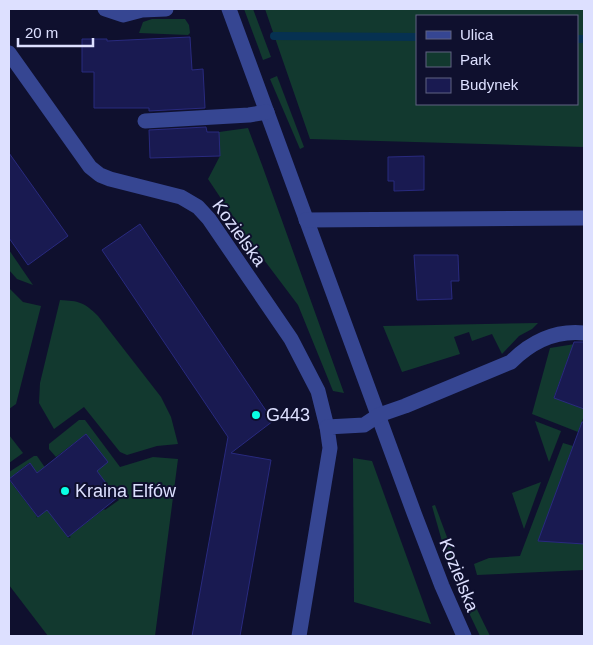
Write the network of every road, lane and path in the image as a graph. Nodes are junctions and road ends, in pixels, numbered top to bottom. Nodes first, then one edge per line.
1 (105, 9) edge
2 (166, 9) edge
3 (229, 9) edge
4 (9, 53) edge
5 (267, 112) junction
6 (145, 121) dead end
7 (584, 218) edge
8 (306, 220) junction
9 (584, 334) edge
10 (379, 416) junction
11 (326, 427) junction
12 (299, 636) edge
13 (464, 636) edge

1 - 2 street
3 - 5 street, Kozielska
4 - 11 street, Kozielska
5 - 6 street
5 - 8 street, Kozielska
7 - 8 street
8 - 10 street, Kozielska
9 - 10 street
10 - 11 street
10 - 13 street, Kozielska
11 - 12 street, Kozielska

